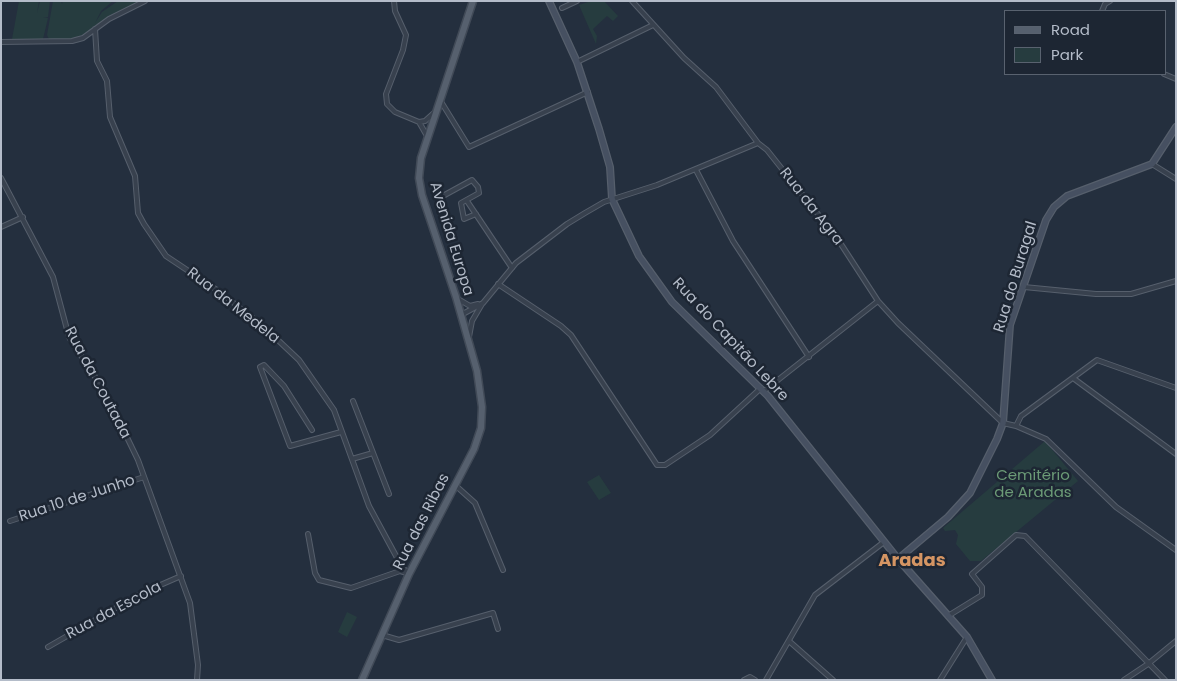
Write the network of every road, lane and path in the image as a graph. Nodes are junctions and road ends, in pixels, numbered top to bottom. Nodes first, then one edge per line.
1 (145, 1) edge
2 (394, 1) edge
3 (473, 1) edge
4 (549, 1) edge
5 (577, 1) edge
6 (632, 1) edge
7 (1110, 1) edge
8 (562, 8) dead end
9 (1102, 10) edge
10 (653, 25) junction
11 (95, 29) junction
12 (1, 42) edge
13 (577, 62) junction
14 (588, 92) junction
15 (440, 100) junction
16 (437, 110) junction
17 (419, 122) junction
18 (1176, 127) edge
19 (428, 137) junction
20 (758, 143) junction
21 (1152, 164) junction
22 (696, 170) junction
23 (1, 178) edge
24 (1176, 179) edge
25 (441, 197) dead end
26 (612, 199) junction
27 (467, 201) junction
28 (476, 214) junction
29 (23, 217) junction
30 (1, 227) edge
31 (512, 268) junction
32 (1176, 281) edge
33 (498, 284) junction
34 (1024, 286) junction
35 (456, 297) junction
36 (878, 300) junction
37 (483, 302) junction
38 (462, 315) junction
39 (475, 315) junction
40 (469, 342) junction
41 (809, 357) junction
42 (476, 371) joint
43 (277, 378) junction
44 (1073, 378) junction
45 (267, 386) junction
46 (1176, 388) edge
47 (762, 390) junction
48 (353, 401) dead end
49 (991, 411) junction
50 (1004, 413) junction
51 (1003, 423) junction
52 (1016, 426) junction
53 (312, 430) dead end
54 (340, 432) junction
55 (373, 453) junction
56 (1176, 454) edge
57 (352, 459) junction
58 (144, 477) junction
59 (455, 485) junction
60 (390, 494) dead end
61 (10, 521) dead end
62 (308, 534) dead end
63 (884, 542) junction
64 (1176, 550) edge
65 (898, 559) junction
66 (503, 570) dead end
67 (409, 574) junction
68 (181, 576) junction
69 (948, 616) junction
70 (498, 629) dead end
71 (382, 635) junction
72 (967, 637) junction
73 (789, 641) junction
74 (1176, 641) edge
75 (48, 647) dead end
76 (1148, 664) junction
77 (197, 680) edge
78 (362, 680) edge
79 (744, 680) edge
80 (755, 680) edge
81 (766, 680) edge
82 (834, 680) edge
83 (940, 680) edge
84 (992, 680) edge
85 (1124, 680) edge
86 (1164, 680) edge

1 - 11 street
2 - 17 street
3 - 15 main road, Avenida Europa
4 - 13 main road, Rua do Capitão Lebre
5 - 8 street
6 - 10 street, Rua da Agra
7 - 9 street
10 - 13 street
10 - 20 street, Rua da Agra
11 - 12 street
11 - 54 street, Rua da Medela
13 - 14 main road, Rua do Capitão Lebre
14 - 15 street
14 - 26 main road, Rua do Capitão Lebre
15 - 16 main road, Avenida Europa
16 - 17 street
16 - 19 main road, Avenida Europa
17 - 19 street
18 - 21 main road
19 - 35 main road, Avenida Europa
20 - 22 street
20 - 36 street, Rua da Agra
21 - 24 street
21 - 34 main road, Rua do Buragal
22 - 26 street
22 - 41 street
23 - 29 street, Rua da Coutada
25 - 27 street
26 - 31 street
26 - 47 main road, Rua do Capitão Lebre
27 - 28 street
27 - 28 street
28 - 31 street
29 - 30 street
29 - 58 street, Rua da Coutada
31 - 33 street
32 - 34 street
33 - 37 street
33 - 47 street
34 - 50 main road, Rua do Buragal
35 - 37 street
35 - 38 main road, Avenida Europa
36 - 41 street
36 - 49 street, Rua da Agra
37 - 38 street
37 - 39 street
38 - 39 street
38 - 40 main road, Avenida Europa
39 - 40 street
40 - 42 main road, Avenida Europa
41 - 47 street
42 - 59 main road, Rua das Ribas
43 - 45 street
43 - 45 street
43 - 53 street
44 - 46 street
44 - 52 street
44 - 56 street
45 - 54 street
47 - 63 main road, Rua do Capitão Lebre
48 - 55 street
49 - 50 street
49 - 51 street, Rua da Agra
50 - 51 main road, Rua do Buragal
51 - 52 street
51 - 65 main road, Rua do Buragal
52 - 64 street
54 - 57 street, Rua da Medela
55 - 57 street
55 - 60 street
57 - 67 street, Rua da Medela
58 - 61 street, Rua 10 de Junho
58 - 68 street, Rua da Coutada
59 - 66 street
59 - 67 main road, Rua das Ribas
62 - 67 street
63 - 65 main road, Rua do Capitão Lebre
63 - 73 street
65 - 69 main road, Rua do Capitão Lebre
67 - 71 main road, Rua das Ribas
68 - 75 street, Rua da Escola
68 - 77 street, Rua da Coutada
69 - 72 main road, Rua do Capitão Lebre
69 - 76 street
70 - 71 street
71 - 78 main road, Rua das Ribas
72 - 83 street
72 - 84 main road, Rua do Capitão Lebre
73 - 81 street
73 - 82 street
74 - 76 street
76 - 85 street
76 - 86 street
79 - 80 street

